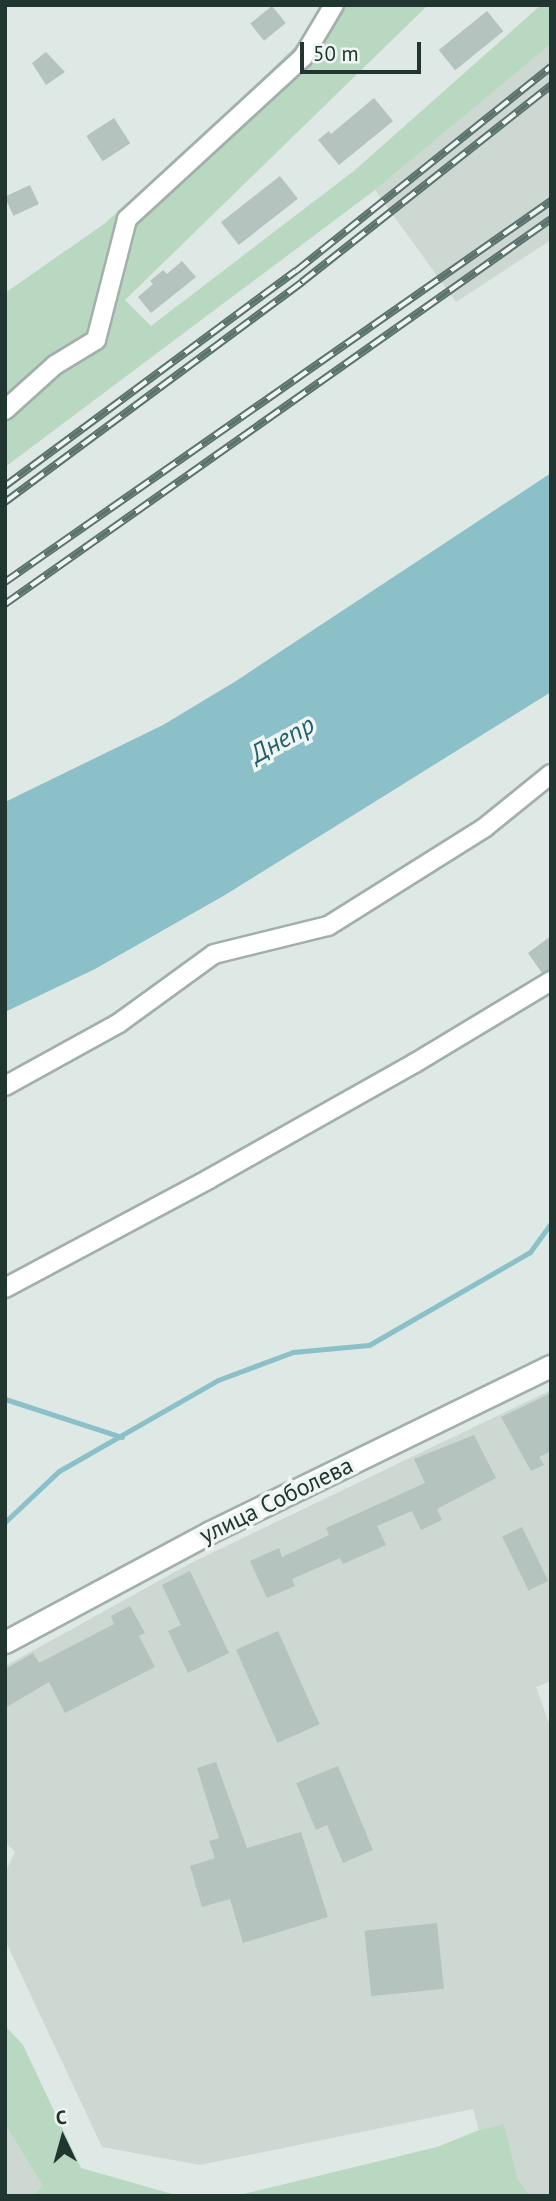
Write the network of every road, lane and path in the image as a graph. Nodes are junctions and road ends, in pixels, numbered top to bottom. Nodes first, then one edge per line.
1 (334, 5) edge
2 (5, 410) edge
3 (551, 774) edge
4 (551, 981) edge
5 (5, 1086) edge
6 (5, 1288) edge
7 (551, 1366) edge
8 (5, 1642) edge

1 - 2 street
3 - 5 street
4 - 6 street
7 - 8 street, улица Соболева

